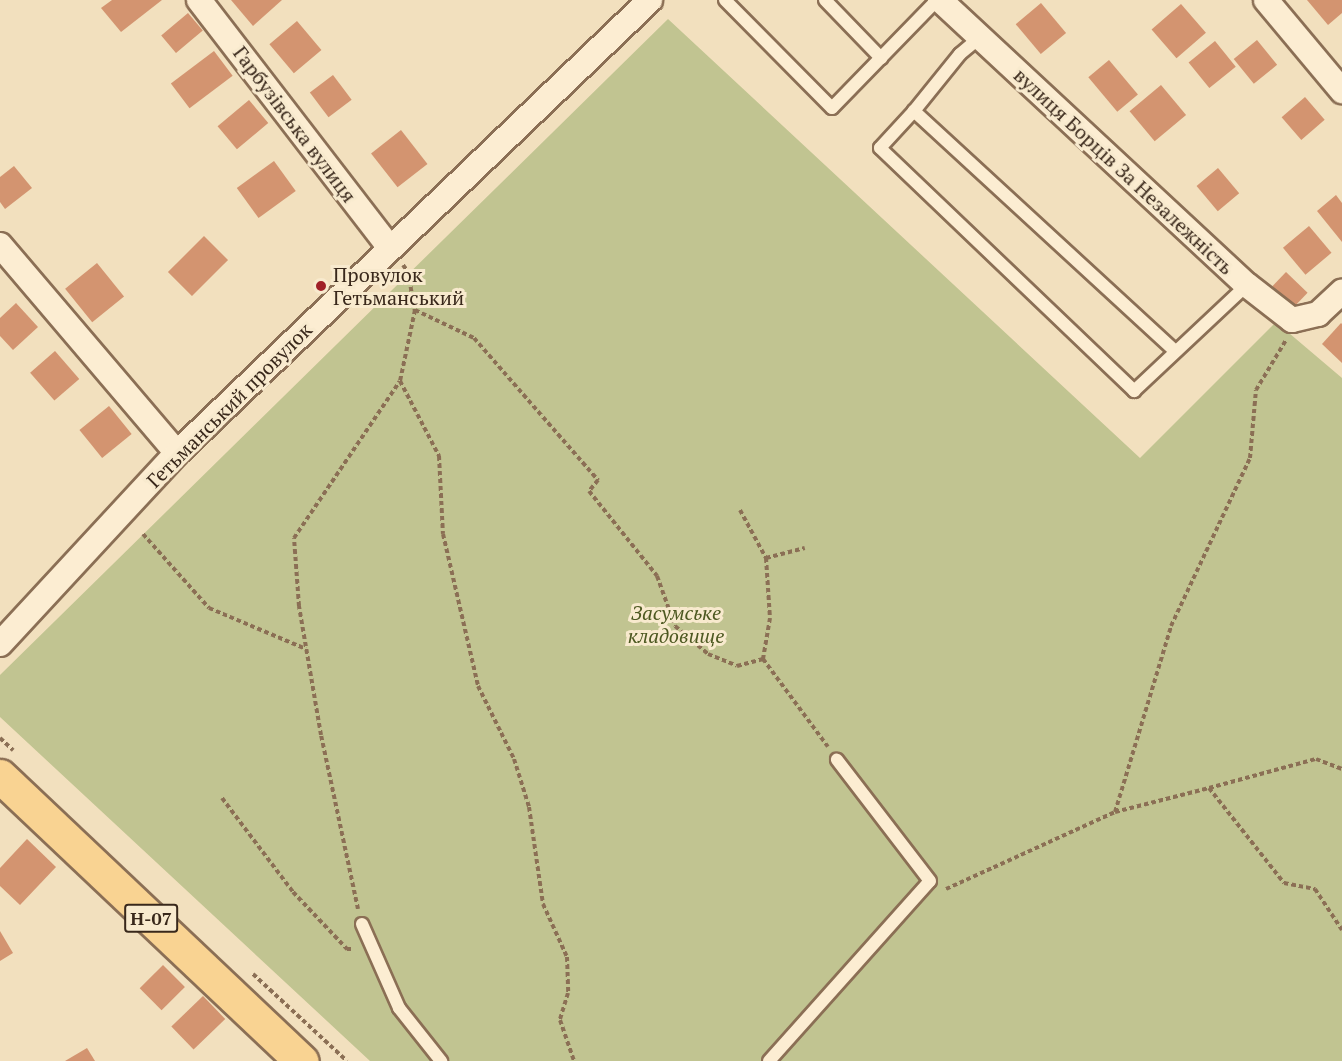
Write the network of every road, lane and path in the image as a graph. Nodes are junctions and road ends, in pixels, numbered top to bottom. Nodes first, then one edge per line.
1 (199, 0) edge
2 (725, 0) edge
3 (825, 0) edge
4 (938, 0) edge
5 (1266, 0) edge
6 (645, 2) edge
7 (980, 37) junction
8 (881, 58) junction
9 (1342, 91) edge
10 (914, 111) junction
11 (0, 245) edge
12 (390, 248) junction
13 (1247, 285) junction
14 (1342, 292) edge
15 (416, 310) junction
16 (1292, 320) junction
17 (1175, 351) junction
18 (400, 381) junction
19 (177, 453) junction
20 (740, 510) dead end
21 (143, 534) dead end
22 (805, 548) dead end
23 (766, 558) junction
24 (0, 644) edge
25 (306, 649) junction
26 (763, 659) junction
27 (837, 760) joint
28 (1342, 769) edge
29 (0, 776) edge
30 (1209, 788) junction
31 (222, 798) dead end
32 (1115, 812) junction
33 (930, 881) junction
34 (362, 924) joint
35 (1342, 930) edge
36 (373, 949) junction
37 (301, 1061) edge
38 (441, 1061) edge
39 (574, 1061) edge
40 (769, 1061) edge

1 - 12 street, Гарбузівська вулиця
2 - 8 lane
3 - 8 lane
4 - 7 street, вулиця Борців За Незалежність
4 - 8 lane
5 - 9 street
6 - 12 street, Гетьманський провулок
7 - 10 lane
7 - 13 street, вулиця Борців За Незалежність
10 - 17 lane
10 - 17 lane
11 - 19 street
12 - 15 path
12 - 19 street, Гетьманський провулок
13 - 16 street, вулиця Борців За Незалежність
13 - 17 lane
14 - 16 street
15 - 18 path
15 - 26 path
16 - 32 path
18 - 25 path
18 - 39 path
19 - 24 street, Гетьманський провулок
20 - 23 path
21 - 25 path
22 - 23 path
23 - 26 path
25 - 34 path
26 - 27 path
27 - 33 lane
28 - 30 path
29 - 37 main road, Н-07
30 - 32 path
30 - 35 path
31 - 36 path
32 - 33 path
33 - 40 lane
34 - 36 lane
36 - 38 lane

